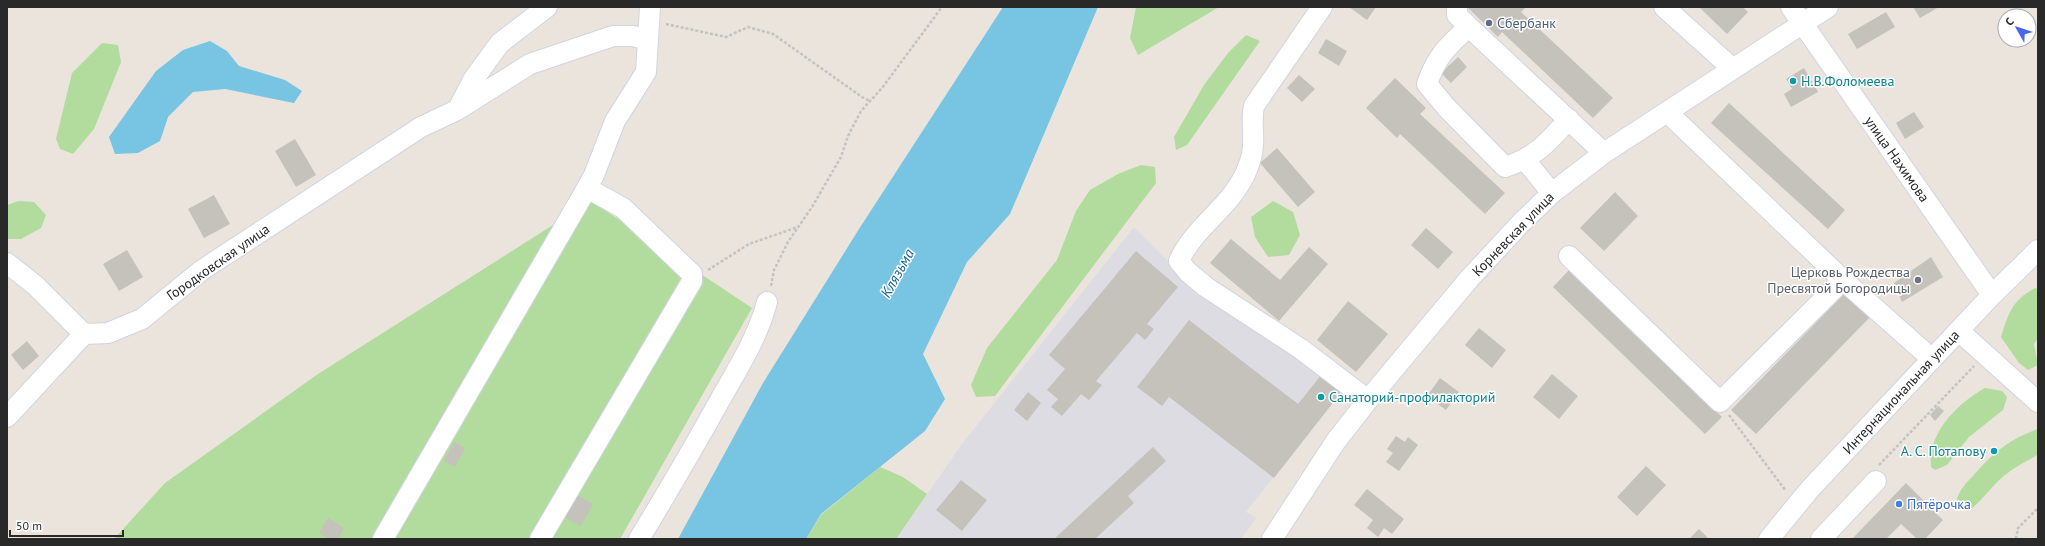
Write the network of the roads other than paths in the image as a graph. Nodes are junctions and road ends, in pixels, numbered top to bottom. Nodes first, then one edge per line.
1 (547, 7) edge
2 (1322, 7) edge
3 (1457, 7) edge
4 (1664, 7) edge
5 (1791, 7) edge
6 (1828, 7) edge
7 (649, 13) edge
8 (1802, 23) junction
9 (1469, 27) junction
10 (648, 40) junction
11 (1734, 69) junction
12 (457, 110) junction
13 (1667, 112) junction
14 (1569, 119) junction
15 (1604, 152) junction
16 (1525, 160) junction
17 (585, 192) junction
18 (1552, 193) junction
19 (2038, 250) edge
20 (1569, 256) dead end
21 (7, 263) edge
22 (1843, 280) junction
23 (1992, 295) junction
24 (767, 302) road end
25 (1959, 331) junction
26 (84, 334) junction
27 (1932, 359) junction
28 (1368, 400) junction
29 (2038, 402) edge
30 (7, 417) edge
31 (1876, 475) road end
32 (383, 539) edge
33 (540, 539) edge
34 (639, 539) edge
35 (1272, 539) edge
36 (1769, 539) edge
37 (1821, 539) edge

1 - 12 street
2 - 28 street
3 - 9 street
4 - 11 street
5 - 8 street, улица Нахимова
6 - 8 street, Корневская улица
7 - 10 street
8 - 11 street, Корневская улица
8 - 23 street, улица Нахимова
9 - 14 street
9 - 16 street
10 - 12 street, Городковская улица
10 - 17 street
11 - 13 street, Корневская улица
12 - 26 street, Городковская улица
13 - 15 street, Корневская улица
13 - 22 street
14 - 15 street
14 - 16 street
15 - 18 street, Корневская улица
16 - 18 street
17 - 32 street
17 - 33 street
18 - 28 street, Корневская улица
19 - 23 street, Интернациональная улица
20 - 22 street
21 - 26 street
22 - 27 street
23 - 25 street, Интернациональная улица
24 - 34 street
25 - 27 street, Интернациональная улица
25 - 29 street
26 - 30 street
27 - 36 street, Интернациональная улица
28 - 35 street, Корневская улица
31 - 37 street

